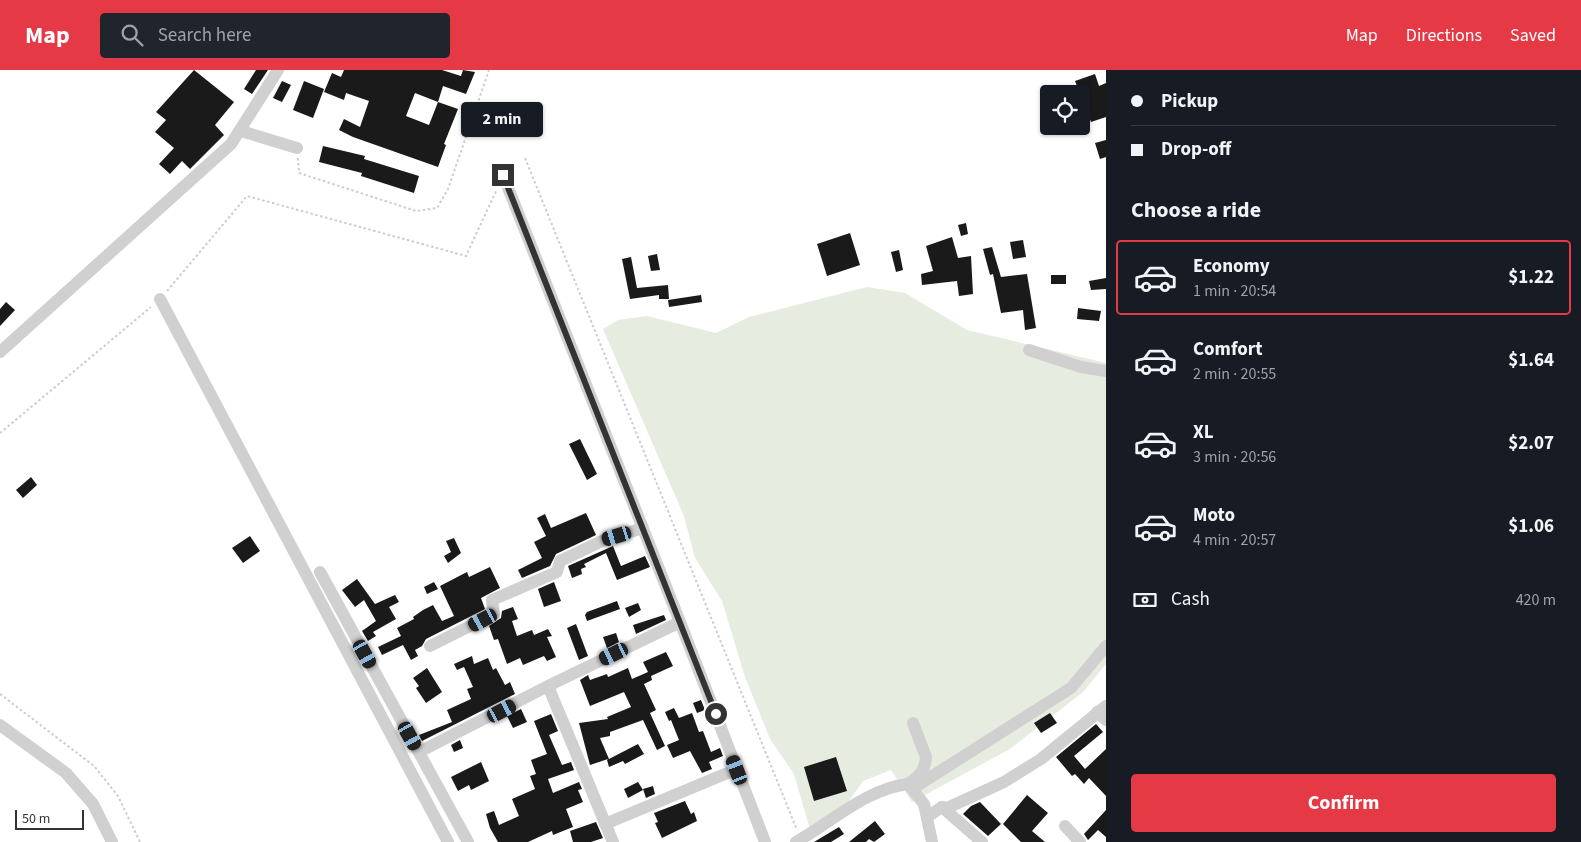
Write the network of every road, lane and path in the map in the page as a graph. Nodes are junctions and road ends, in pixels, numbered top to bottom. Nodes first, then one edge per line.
1 (278, 70) edge
2 (489, 70) edge
3 (241, 130) junction
4 (297, 148) joint
5 (525, 158) dead end
6 (503, 175) joint
7 (160, 299) junction
8 (1029, 350) dead end
9 (0, 352) edge
10 (1106, 372) edge
11 (0, 432) edge
12 (643, 528) junction
13 (320, 572) dead end
14 (680, 622) junction
15 (430, 646) dead end
16 (1106, 646) edge
17 (548, 686) junction
18 (0, 694) edge
19 (1103, 713) edge
20 (913, 723) dead end
21 (0, 725) edge
22 (419, 752) junction
23 (737, 770) junction
24 (910, 787) junction
25 (942, 807) junction
26 (926, 817) junction
27 (605, 824) junction
28 (1066, 826) dead end
29 (799, 841) edge
30 (112, 842) edge
31 (140, 842) edge
32 (448, 842) edge
33 (468, 842) edge
34 (613, 842) edge
35 (765, 842) edge
36 (932, 842) edge
37 (982, 842) edge
38 (1080, 842) edge

1 - 3 street
2 - 4 path
3 - 4 street
3 - 9 street
5 - 29 path
6 - 7 path
6 - 12 street
7 - 11 path
7 - 32 street
8 - 10 street
12 - 14 street
12 - 15 street
13 - 22 street
14 - 17 street
14 - 23 street
16 - 24 street
17 - 22 street
17 - 27 street
18 - 31 path
19 - 25 street
20 - 24 street
21 - 30 street
22 - 33 street
23 - 27 street
23 - 35 street
24 - 26 street
24 - 29 street
25 - 26 street
25 - 37 street
26 - 36 street
27 - 34 street
28 - 38 street

